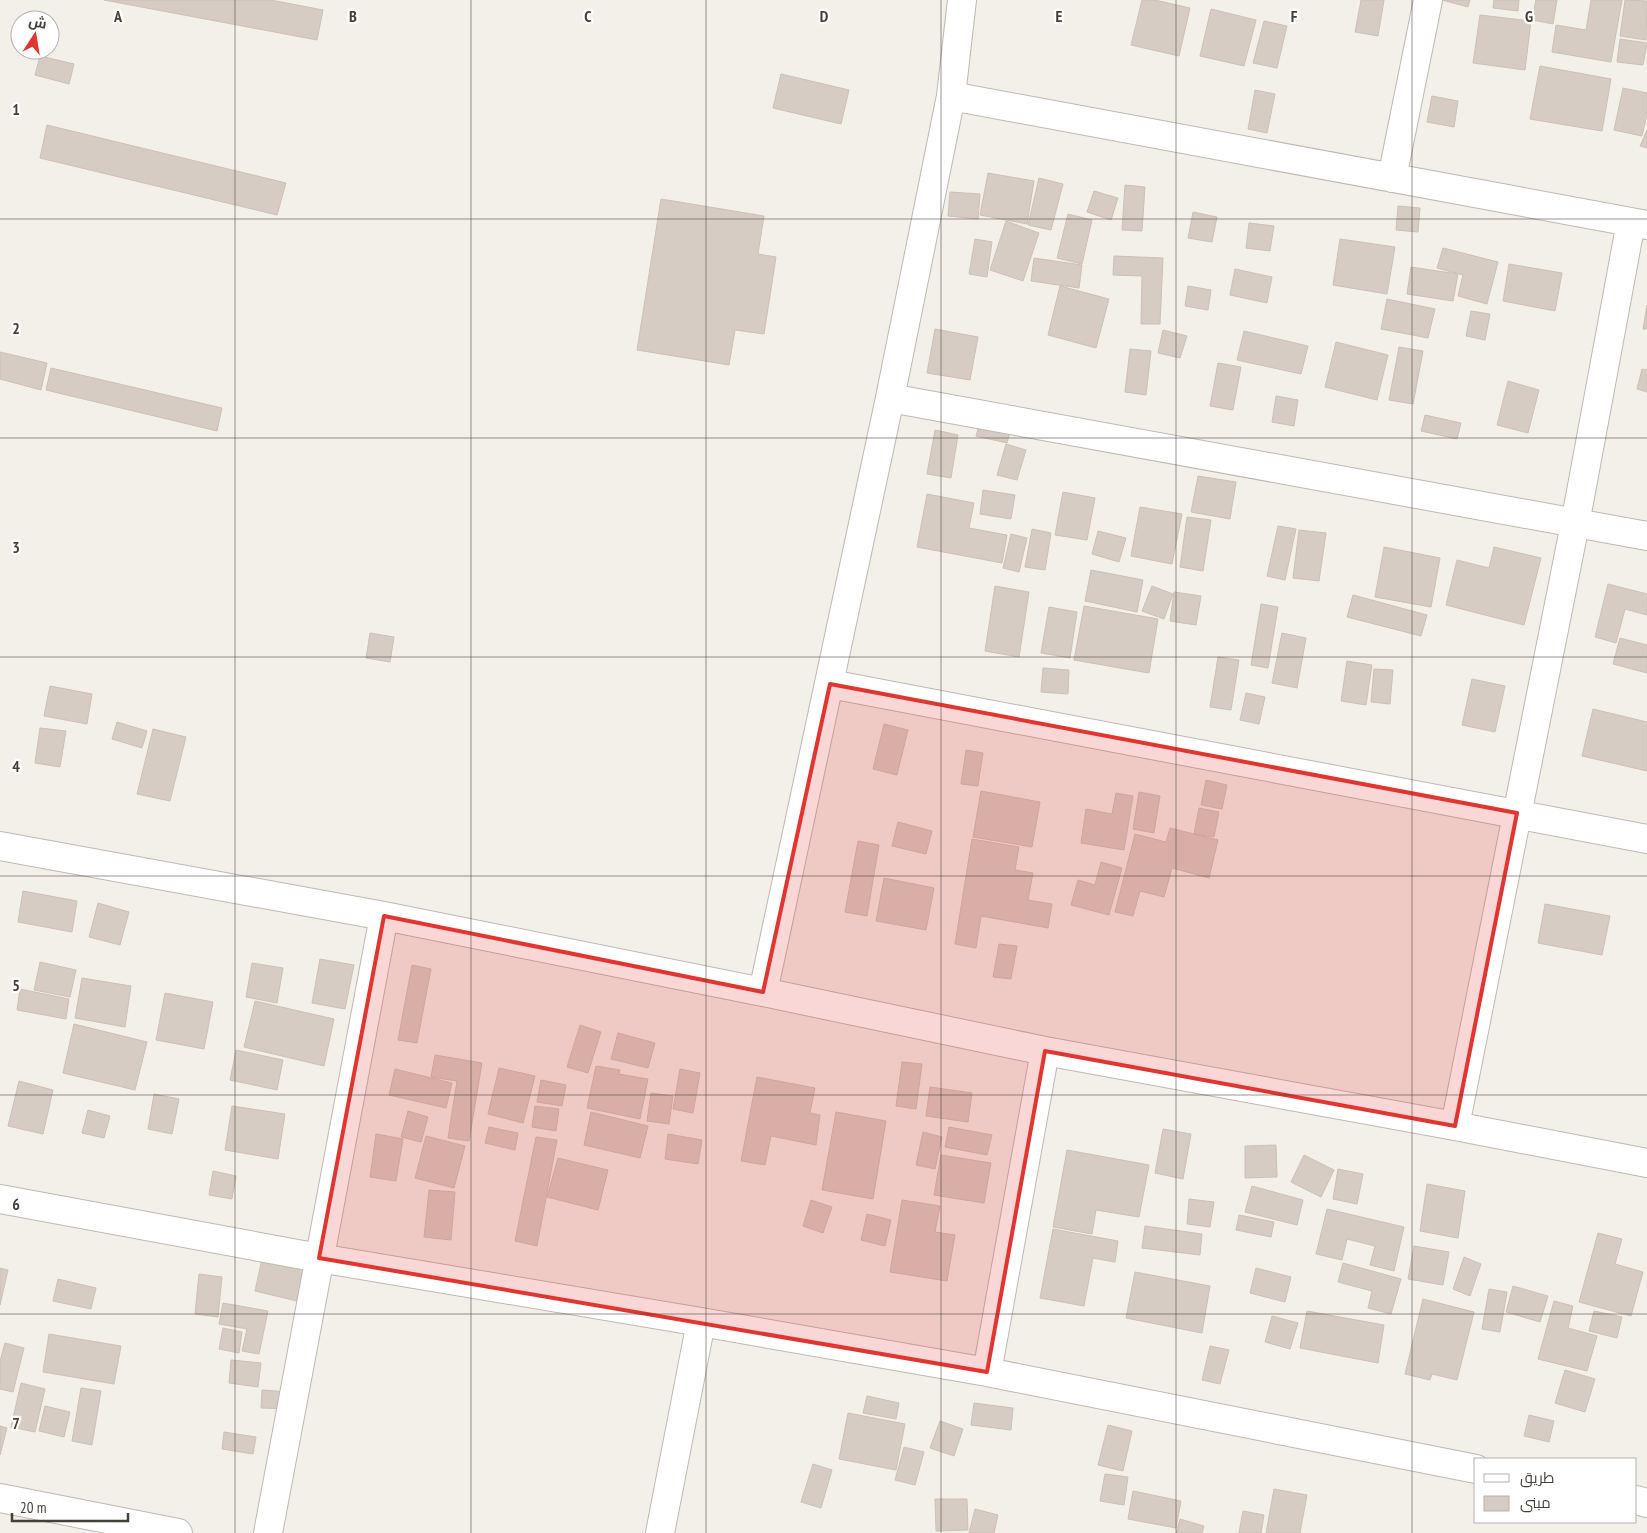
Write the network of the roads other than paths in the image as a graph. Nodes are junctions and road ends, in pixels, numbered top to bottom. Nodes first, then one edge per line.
1 (962, 0) edge
2 (1428, 0) edge
3 (951, 96) junction
4 (1392, 178) junction
5 (1639, 223) edge
6 (890, 398) junction
7 (1575, 524) junction
8 (1647, 536) edge
9 (830, 684) junction
10 (1517, 814) junction
11 (1647, 839) edge
12 (0, 846) edge
13 (384, 916) junction
14 (763, 992) junction
15 (1045, 1051) junction
16 (1455, 1126) junction
17 (1647, 1163) edge
18 (0, 1199) edge
19 (319, 1258) junction
20 (701, 1322) junction
21 (987, 1372) junction
22 (1474, 1469) edge
23 (0, 1498) edge
24 (178, 1533) edge
25 (268, 1533) edge
26 (660, 1533) edge

1 - 3 street
2 - 4 street
3 - 4 street
3 - 6 street
4 - 5 street
5 - 7 street
6 - 7 street
6 - 9 street
7 - 8 street
7 - 10 street
9 - 10 street
9 - 14 street
10 - 11 street
10 - 16 street
12 - 13 street
13 - 14 street
13 - 19 street
14 - 15 street
15 - 16 street
15 - 21 street
16 - 17 street
18 - 19 street
19 - 20 street
19 - 25 street
20 - 21 street
20 - 26 street
21 - 22 street
23 - 24 street

